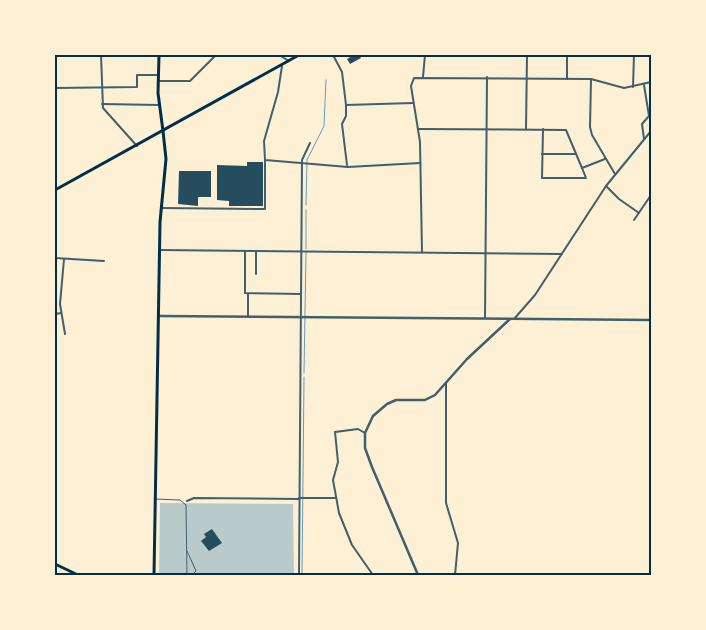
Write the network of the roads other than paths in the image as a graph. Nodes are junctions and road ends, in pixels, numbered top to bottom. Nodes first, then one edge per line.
1 (102, 55) edge
2 (159, 55) edge
3 (216, 55) edge
4 (280, 55) edge
5 (299, 55) edge
6 (333, 55) edge
7 (425, 55) edge
8 (527, 55) edge
9 (567, 55) edge
10 (634, 55) edge
11 (290, 61) junction
12 (281, 65) junction
13 (158, 75) junction
14 (423, 78) junction
15 (487, 78) junction
16 (526, 79) junction
17 (567, 79) junction
18 (591, 79) junction
19 (158, 81) junction
20 (651, 82) edge
21 (644, 85) junction
22 (634, 87) junction
23 (55, 88) edge
24 (102, 88) junction
25 (413, 103) junction
26 (102, 104) junction
27 (346, 104) junction
28 (159, 105) junction
29 (418, 129) junction
30 (487, 129) junction
31 (526, 129) junction
32 (543, 129) junction
33 (163, 131) junction
34 (651, 131) edge
35 (644, 139) junction
36 (310, 143) dead end
37 (137, 146) junction
38 (542, 154) junction
39 (576, 154) junction
40 (605, 158) junction
41 (265, 160) junction
42 (305, 162) junction
43 (420, 163) junction
44 (347, 166) junction
45 (582, 168) junction
46 (615, 174) junction
47 (606, 186) junction
48 (55, 190) edge
49 (651, 195) edge
50 (162, 208) junction
51 (639, 213) junction
52 (634, 220) dead end
53 (160, 250) junction
54 (256, 250) junction
55 (245, 251) junction
56 (302, 251) junction
57 (422, 252) junction
58 (486, 252) junction
59 (562, 254) junction
60 (55, 258) edge
61 (64, 258) junction
62 (104, 261) dead end
63 (256, 274) dead end
64 (248, 294) junction
65 (301, 294) junction
66 (61, 313) junction
67 (55, 314) edge
68 (159, 316) junction
69 (248, 316) junction
70 (303, 317) junction
71 (485, 319) junction
72 (512, 319) junction
73 (651, 320) edge
74 (65, 334) dead end
75 (446, 383) junction
76 (365, 433) junction
77 (301, 498) junction
78 (336, 498) junction
79 (155, 499) junction
80 (187, 501) dead end
81 (186, 551) junction
82 (55, 564) edge
83 (78, 575) edge
84 (154, 575) edge
85 (187, 575) edge
86 (192, 575) edge
87 (299, 575) edge
88 (373, 575) edge
89 (418, 575) edge
90 (455, 575) edge

1 - 24 street
2 - 13 main road
3 - 19 street
4 - 11 street
5 - 11 main road
6 - 27 street
7 - 14 street
8 - 16 street
9 - 17 street
10 - 22 street
11 - 12 main road
12 - 33 main road
12 - 41 street
13 - 19 main road
13 - 24 street
14 - 15 street
14 - 25 street
15 - 16 street
15 - 30 street
16 - 17 street
16 - 31 street
17 - 18 street
18 - 22 street
18 - 40 street
19 - 28 main road
20 - 21 street
21 - 22 street
21 - 35 street
23 - 24 street
24 - 26 street
25 - 27 street
25 - 29 street
26 - 28 street
26 - 37 street
27 - 44 street
28 - 33 main road
29 - 30 street
29 - 43 street
30 - 31 street
30 - 58 street
31 - 32 street
32 - 38 street
32 - 39 street
33 - 37 main road
33 - 50 main road
34 - 35 street
35 - 46 street
36 - 42 street
37 - 48 main road
38 - 39 street
38 - 45 street
39 - 45 street
40 - 45 street
40 - 46 street
41 - 42 street
41 - 50 street
42 - 44 street
42 - 56 street
43 - 44 street
43 - 57 street
46 - 47 street
47 - 51 street
47 - 59 street
49 - 51 street
50 - 53 main road
51 - 52 street
53 - 55 street
53 - 68 main road
54 - 55 street
54 - 56 street
54 - 63 street
55 - 64 street
56 - 57 street
56 - 65 street
57 - 58 street
58 - 59 street
58 - 71 street
59 - 72 street
60 - 61 street
61 - 62 street
61 - 66 street
64 - 65 street
64 - 69 street
65 - 70 street
66 - 67 street
66 - 74 street
68 - 69 street
68 - 79 main road
69 - 70 street
70 - 71 street
70 - 77 street
71 - 72 street
72 - 73 street
72 - 75 street
75 - 76 street
75 - 90 street
76 - 78 street
76 - 89 street
77 - 78 street
77 - 80 street
77 - 87 street
78 - 88 street
79 - 81 lane
79 - 84 main road
81 - 85 lane
81 - 86 lane
82 - 83 main road

